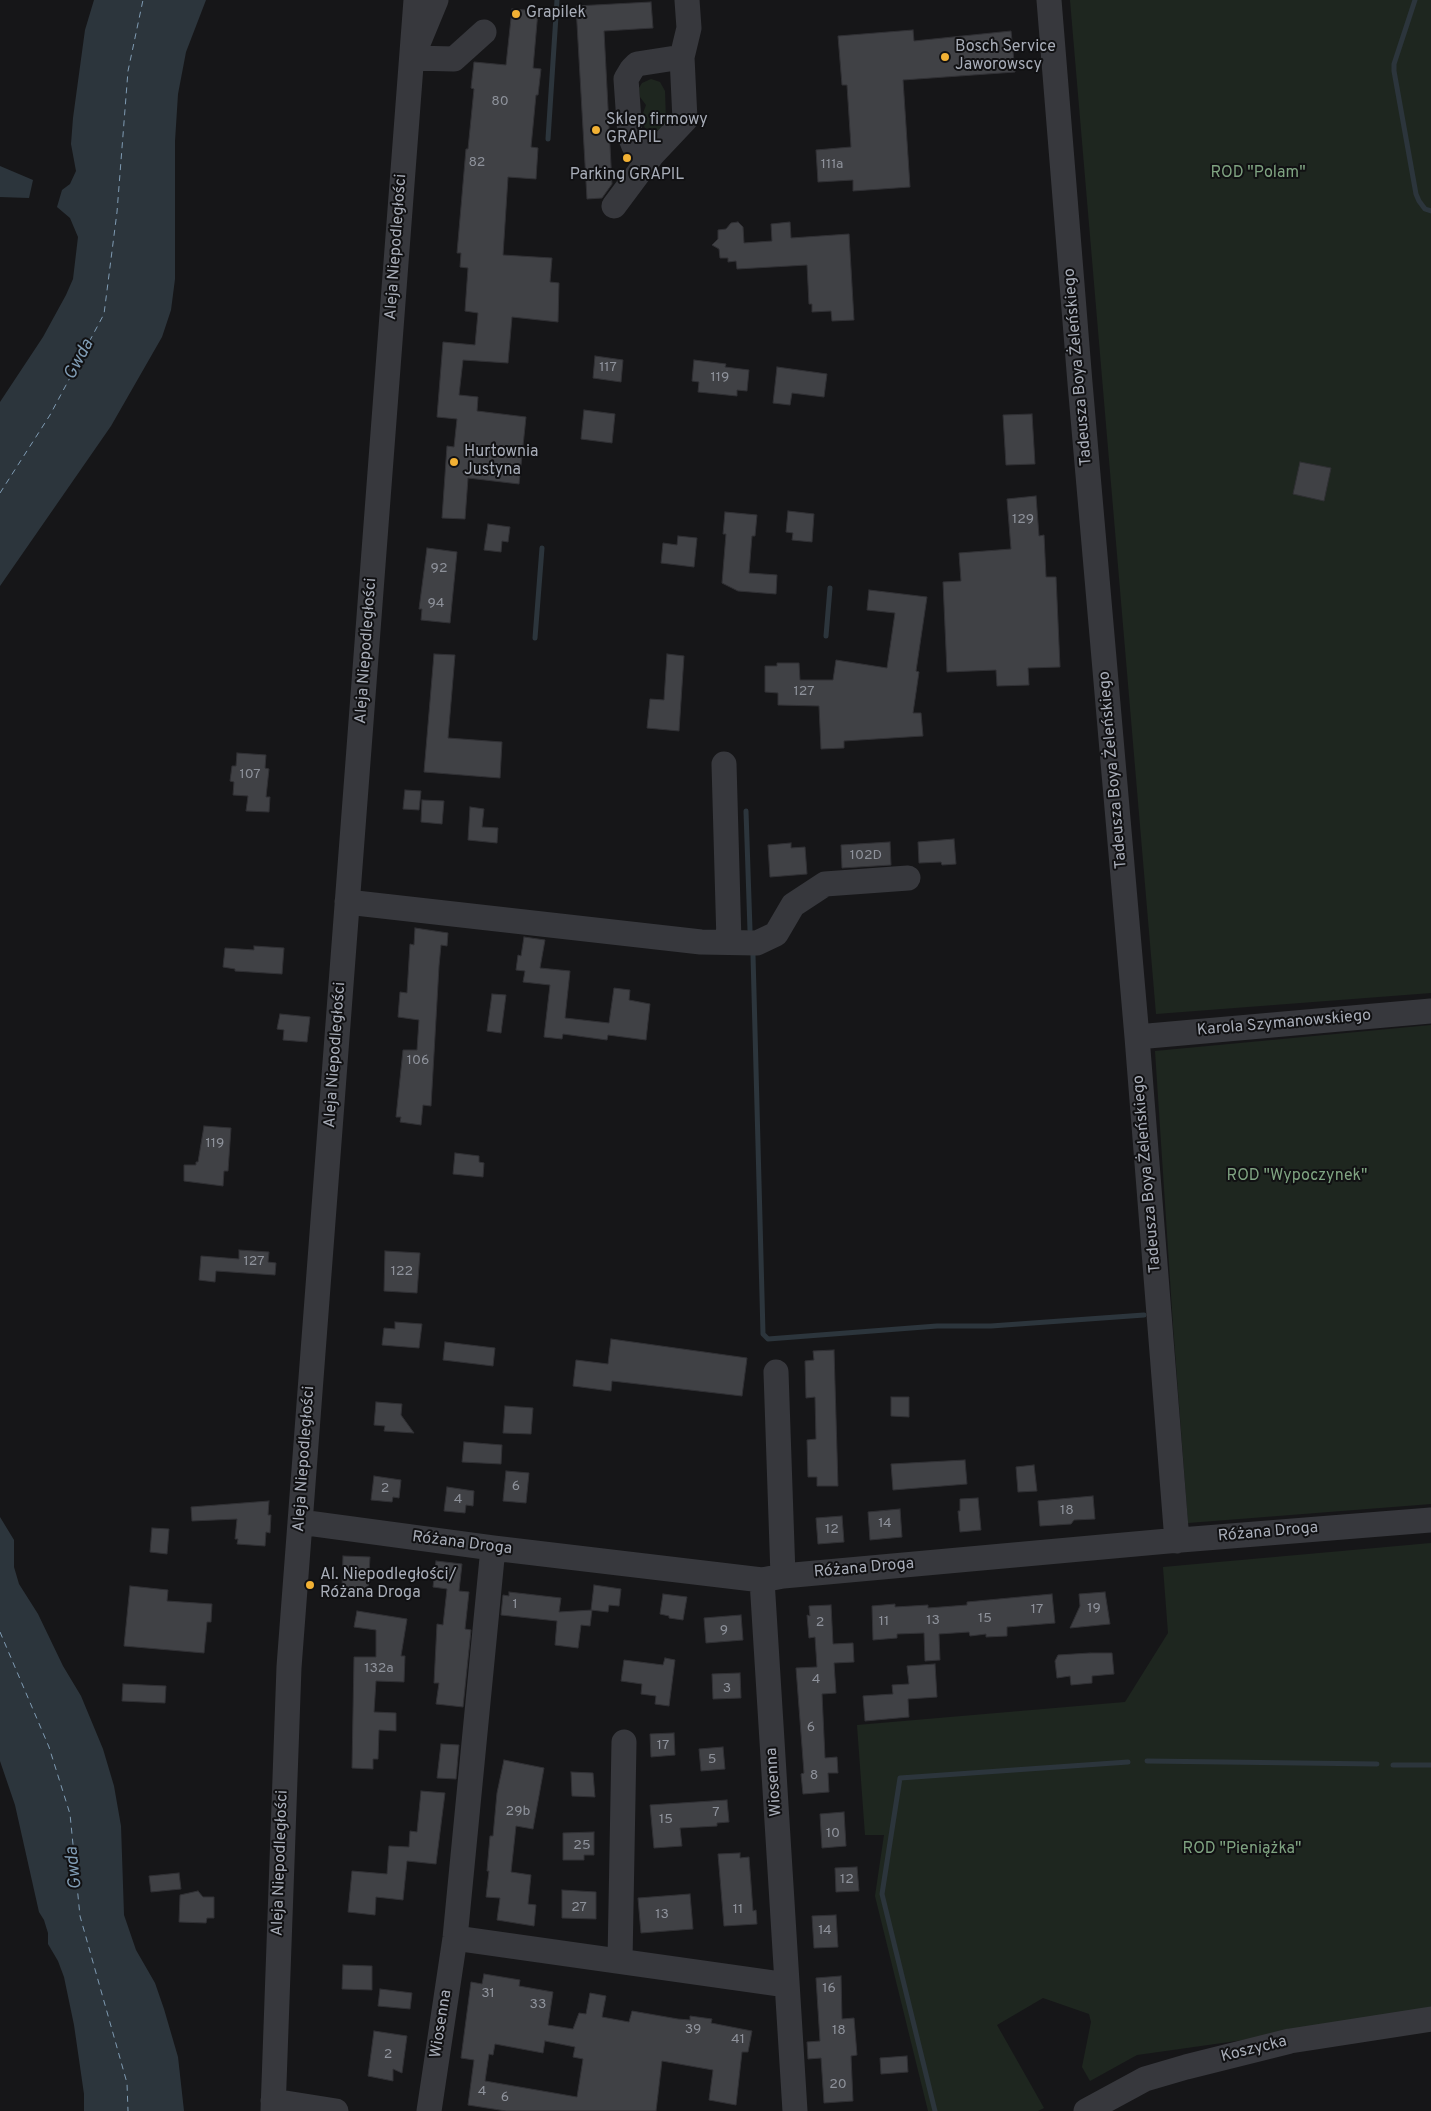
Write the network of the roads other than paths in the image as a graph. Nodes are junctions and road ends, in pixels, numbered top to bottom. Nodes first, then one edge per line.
1 (416, 0) edge
2 (436, 0) edge
3 (687, 0) edge
4 (1049, 0) edge
5 (484, 32) dead end
6 (682, 57) junction
7 (412, 58) junction
8 (652, 155) junction
9 (614, 206) dead end
10 (724, 764) dead end
11 (908, 878) dead end
12 (348, 902) junction
13 (729, 942) junction
14 (1431, 1011) edge
15 (1137, 1036) junction
16 (776, 1372) dead end
17 (1431, 1520) edge
18 (300, 1522) junction
19 (1177, 1541) junction
20 (493, 1548) junction
21 (773, 1578) junction
22 (624, 1742) dead end
23 (455, 1938) junction
24 (620, 1961) junction
25 (787, 1985) junction
26 (1431, 2019) edge
27 (273, 2106) edge
28 (336, 2111) edge
29 (429, 2111) edge
30 (795, 2111) edge
31 (1086, 2111) edge

1 - 7 street, Aleja Niepodległości
2 - 7 street
3 - 6 street
4 - 15 street, Tadeusza Boya Żeleńskiego
5 - 7 street
6 - 8 street
6 - 8 street
7 - 12 street, Aleja Niepodległości
8 - 9 street
10 - 13 street
11 - 13 street
12 - 13 street
12 - 18 street, Aleja Niepodległości
14 - 15 street, Karola Szymanowskiego
15 - 19 street, Tadeusza Boya Żeleńskiego
16 - 21 street, Wiosenna
17 - 19 street, Różana Droga
18 - 20 street, Różana Droga
18 - 27 street, Aleja Niepodległości
19 - 21 street, Różana Droga
20 - 21 street, Różana Droga
20 - 23 street, Wiosenna
21 - 25 street, Wiosenna
22 - 24 street
23 - 24 street
23 - 29 street, Wiosenna
24 - 25 street
25 - 30 street, Wiosenna
26 - 31 street, Koszycka
27 - 28 street

